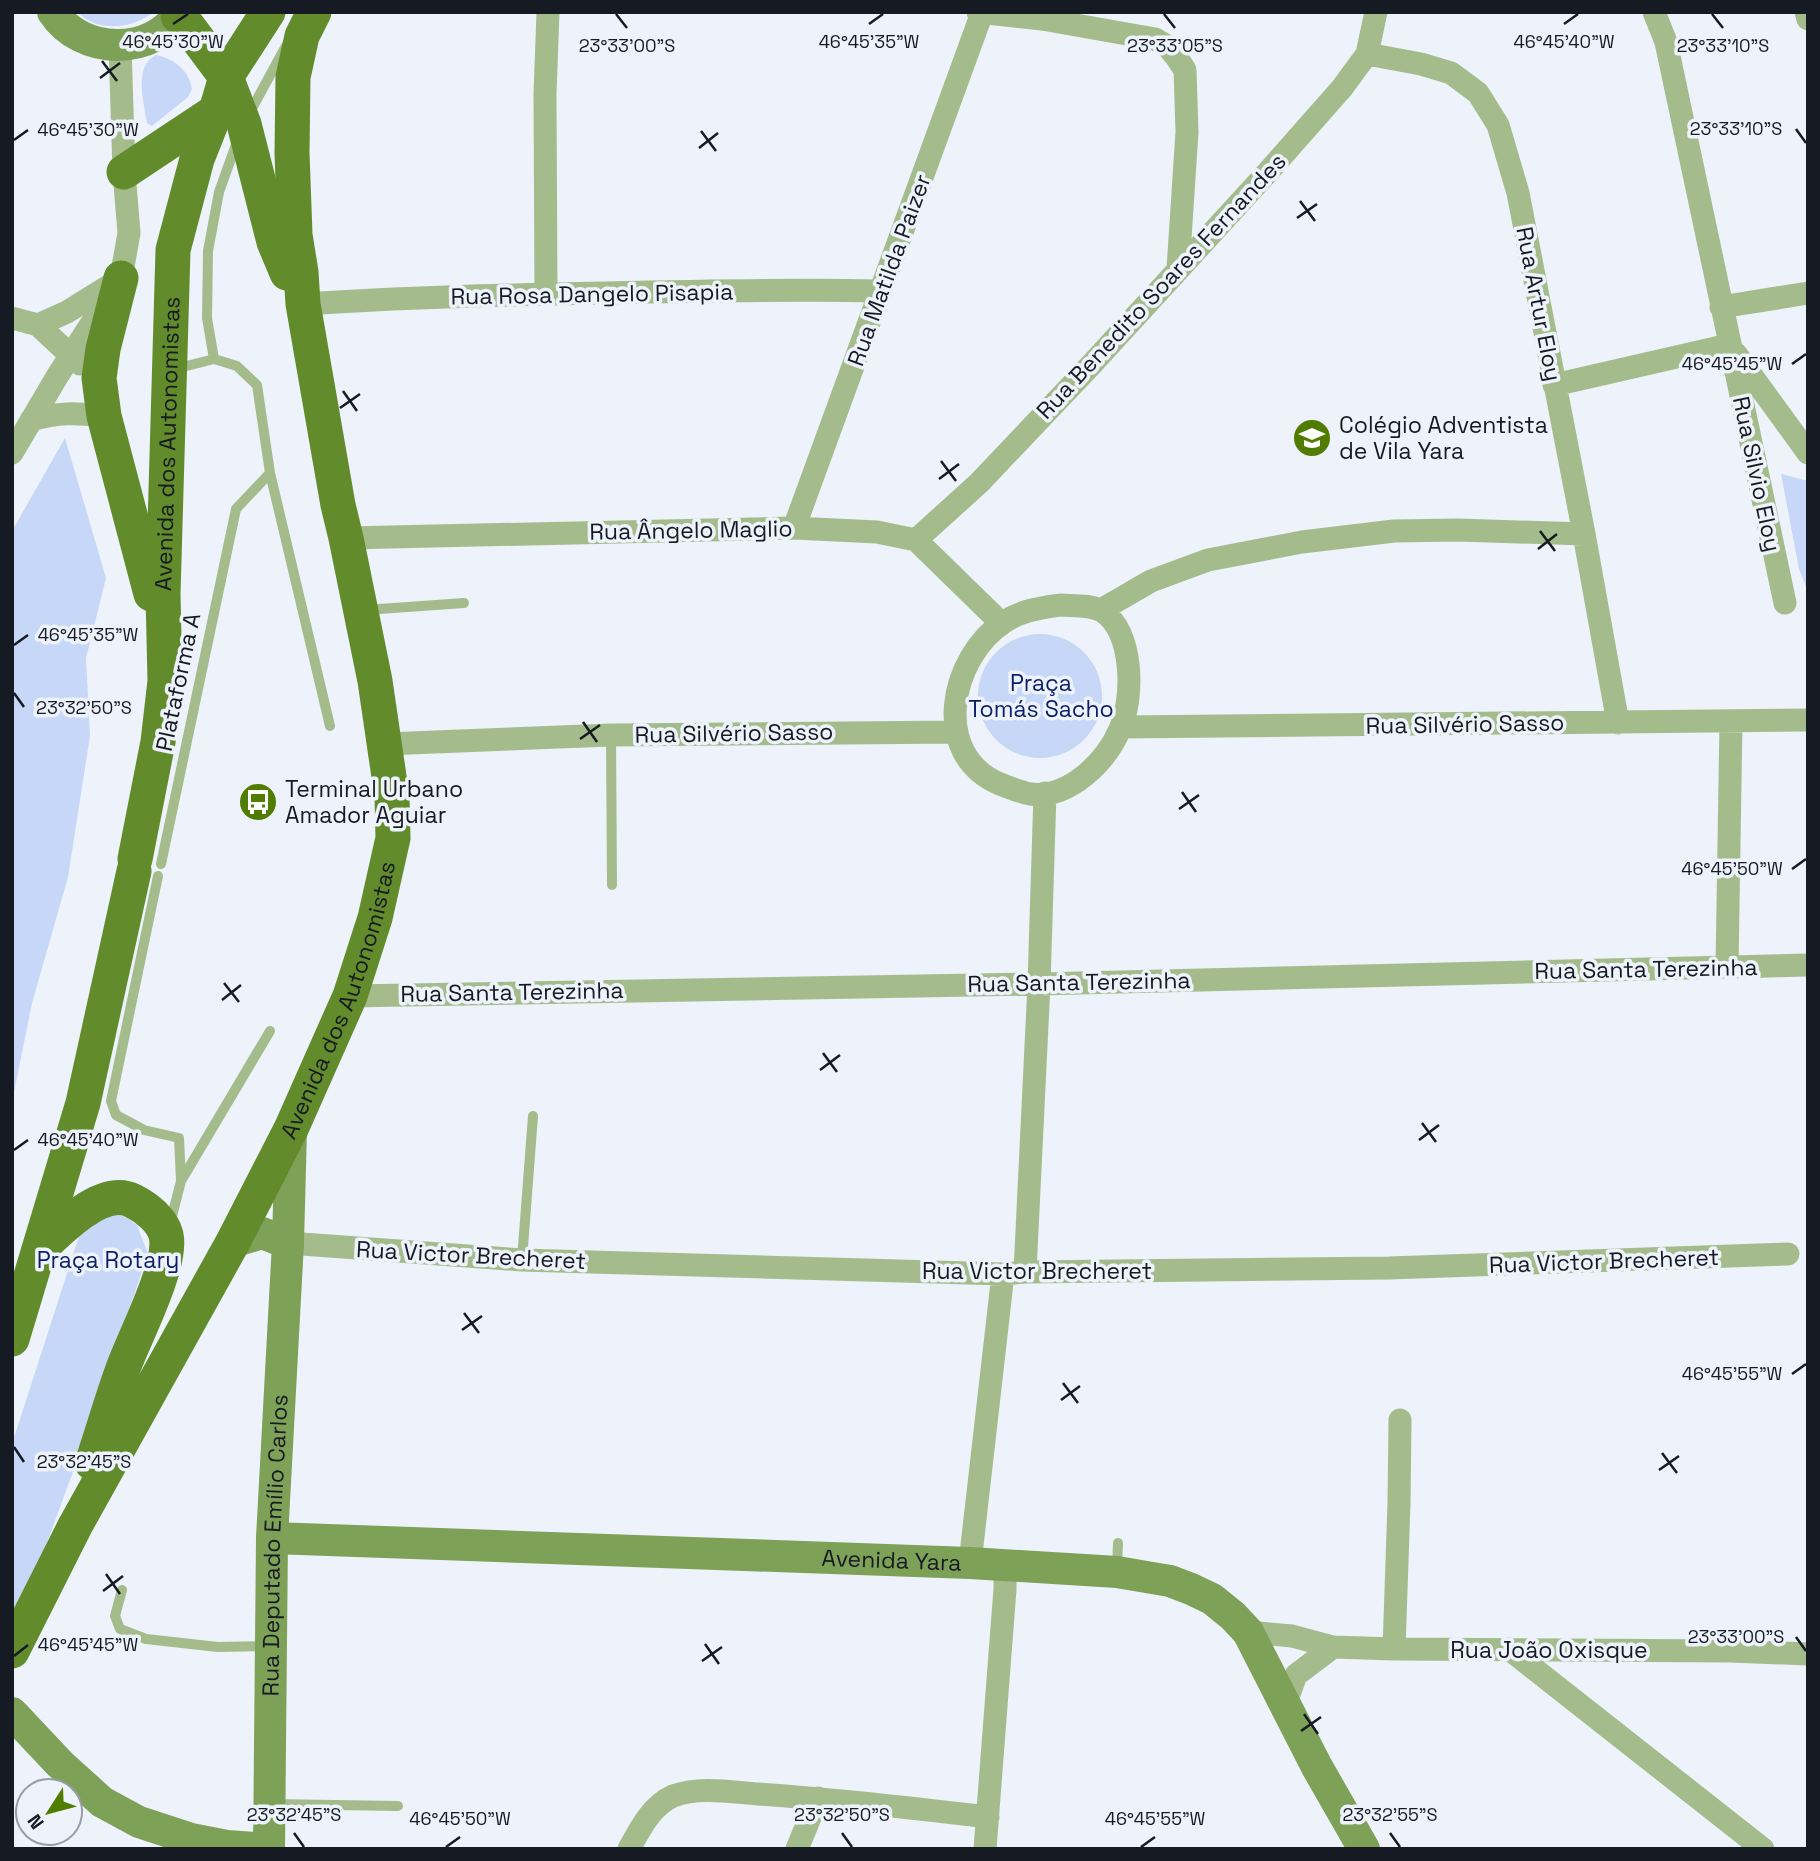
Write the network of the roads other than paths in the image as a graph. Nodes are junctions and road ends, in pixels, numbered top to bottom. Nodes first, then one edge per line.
1 (53, 12) edge
2 (268, 12) edge
3 (305, 12) edge
4 (314, 12) edge
5 (548, 12) edge
6 (1376, 12) edge
7 (1654, 12) edge
8 (1806, 12) edge
9 (980, 13) edge
10 (179, 14) edge
11 (1808, 19) edge
12 (120, 46) junction
13 (1367, 54) junction
14 (226, 76) junction
15 (230, 117) junction
16 (124, 172) junction
17 (1178, 269) junction
18 (121, 278) junction
19 (881, 291) junction
20 (1808, 293) edge
21 (546, 294) junction
22 (303, 304) junction
23 (1721, 307) junction
24 (12, 318) edge
25 (38, 325) junction
26 (1729, 345) junction
27 (70, 356) junction
28 (214, 359) junction
29 (169, 371) junction
30 (99, 379) junction
31 (1555, 385) junction
32 (104, 416) junction
33 (31, 420) junction
34 (12, 453) edge
35 (1808, 453) edge
36 (270, 473) junction
37 (794, 527) junction
38 (1584, 534) junction
39 (346, 538) junction
40 (916, 540) junction
41 (464, 603) dead end
42 (1785, 603) dead end
43 (1101, 610) junction
44 (360, 611) junction
45 (1001, 623) junction
46 (163, 638) junction
47 (1808, 720) edge
48 (1731, 721) junction
49 (1618, 723) junction
50 (330, 726) dead end
51 (1121, 727) junction
52 (957, 732) junction
53 (611, 735) junction
54 (386, 744) junction
55 (1045, 793) junction
56 (147, 868) junction
57 (612, 886) dead end
58 (1808, 965) edge
59 (1727, 967) junction
60 (1039, 984) junction
61 (350, 996) junction
62 (270, 1031) dead end
63 (533, 1116) dead end
64 (291, 1129) junction
65 (181, 1181) junction
66 (167, 1237) junction
67 (233, 1242) junction
68 (288, 1243) junction
69 (39, 1250) junction
70 (1788, 1254) dead end
71 (522, 1260) junction
72 (1014, 1273) junction
73 (12, 1339) edge
74 (1400, 1420) dead end
75 (75, 1525) junction
76 (272, 1538) junction
77 (970, 1563) junction
78 (1005, 1566) junction
79 (122, 1590) dead end
80 (1248, 1632) junction
81 (271, 1646) junction
82 (1333, 1647) junction
83 (1394, 1649) junction
84 (1509, 1649) junction
85 (12, 1651) edge
86 (1808, 1654) edge
87 (1285, 1705) junction
88 (12, 1713) edge
89 (818, 1798) junction
90 (269, 1804) junction
91 (398, 1806) dead end
92 (988, 1817) junction
93 (269, 1849) edge
94 (629, 1849) edge
95 (797, 1849) edge
96 (985, 1849) edge
97 (1364, 1849) edge
98 (1762, 1849) edge

1 - 12 street
2 - 14 main road
3 - 15 lane
4 - 22 main road, Avenida dos Autonomistas
5 - 21 street
6 - 13 street, Rua Benedito Soares Fernandes
7 - 23 street, Rua Silvio Eloy
8 - 11 street
9 - 17 street
9 - 19 street, Rua Matilda Paizer
10 - 12 street
10 - 14 main road
12 - 16 street
13 - 17 street, Rua Benedito Soares Fernandes
13 - 31 street, Rua Artur Eloy
14 - 15 main road
15 - 16 main road
15 - 22 main road
15 - 28 lane
15 - 29 main road, Avenida dos Autonomistas
16 - 18 street
17 - 40 street, Rua Benedito Soares Fernandes
18 - 25 street
18 - 27 street
18 - 30 main road
19 - 21 street, Rua Rosa Dangelo Pisapia
19 - 37 street, Rua Matilda Paizer
20 - 23 street
21 - 22 street, Rua Rosa Dangelo Pisapia
22 - 39 main road, Avenida dos Autonomistas
23 - 26 street, Rua Silvio Eloy
24 - 25 street
25 - 27 street
26 - 31 street
26 - 35 street
26 - 42 street, Rua Silvio Eloy
27 - 30 street
27 - 33 street
28 - 29 lane
28 - 36 lane
29 - 46 main road, Avenida dos Autonomistas
30 - 32 main road
31 - 38 street, Rua Artur Eloy
32 - 33 street
32 - 46 main road
33 - 34 street
36 - 50 lane
36 - 56 lane, Plataforma A
37 - 39 street, Rua Ângelo Maglio
37 - 40 street, Rua Ângelo Maglio
38 - 43 street
38 - 49 street, Rua Artur Eloy
39 - 44 main road, Avenida dos Autonomistas
40 - 45 street
41 - 44 lane
43 - 45 street
43 - 51 street
44 - 54 main road, Avenida dos Autonomistas
45 - 52 street
46 - 56 main road, Avenida dos Autonomistas
47 - 48 street, Rua Silvério Sasso
48 - 49 street, Rua Silvério Sasso
48 - 59 street
49 - 51 street, Rua Silvério Sasso
51 - 55 street
52 - 53 street, Rua Silvério Sasso
52 - 55 street
53 - 54 street, Rua Silvério Sasso
53 - 57 lane
54 - 61 main road, Avenida dos Autonomistas
55 - 60 street
56 - 65 lane, Plataforma A
56 - 69 main road, Avenida dos Autonomistas
58 - 59 street, Rua Santa Terezinha
59 - 60 street, Rua Santa Terezinha
60 - 61 street, Rua Santa Terezinha
60 - 72 street
61 - 64 main road, Avenida dos Autonomistas
62 - 65 lane
63 - 71 lane
64 - 67 main road, Avenida dos Autonomistas
64 - 68 street, Rua Deputado Emílio Carlos
65 - 66 lane
66 - 69 main road
66 - 75 main road
67 - 68 street
67 - 75 main road, Avenida dos Autonomistas
68 - 71 street, Rua Victor Brecheret
68 - 76 street, Rua Deputado Emílio Carlos
69 - 73 main road, Avenida dos Autonomistas
70 - 72 street, Rua Victor Brecheret
71 - 72 street, Rua Victor Brecheret
72 - 77 street
74 - 83 street
75 - 85 main road, Avenida dos Autonomistas
76 - 77 street, Avenida Yara
76 - 81 street, Rua Deputado Emílio Carlos
77 - 78 street, Avenida Yara
78 - 80 street, Avenida Yara
78 - 92 street
79 - 81 lane
80 - 82 street, Rua João Oxisque
80 - 87 street, Avenida Yara
81 - 90 street, Rua Deputado Emílio Carlos
82 - 83 street, Rua João Oxisque
82 - 87 street
83 - 84 street, Rua João Oxisque
84 - 86 street, Rua João Oxisque
84 - 98 street
87 - 97 street, Avenida Yara
88 - 93 street
89 - 92 street
89 - 94 street
89 - 95 street
90 - 91 lane
90 - 93 street, Rua Deputado Emílio Carlos
92 - 96 street

